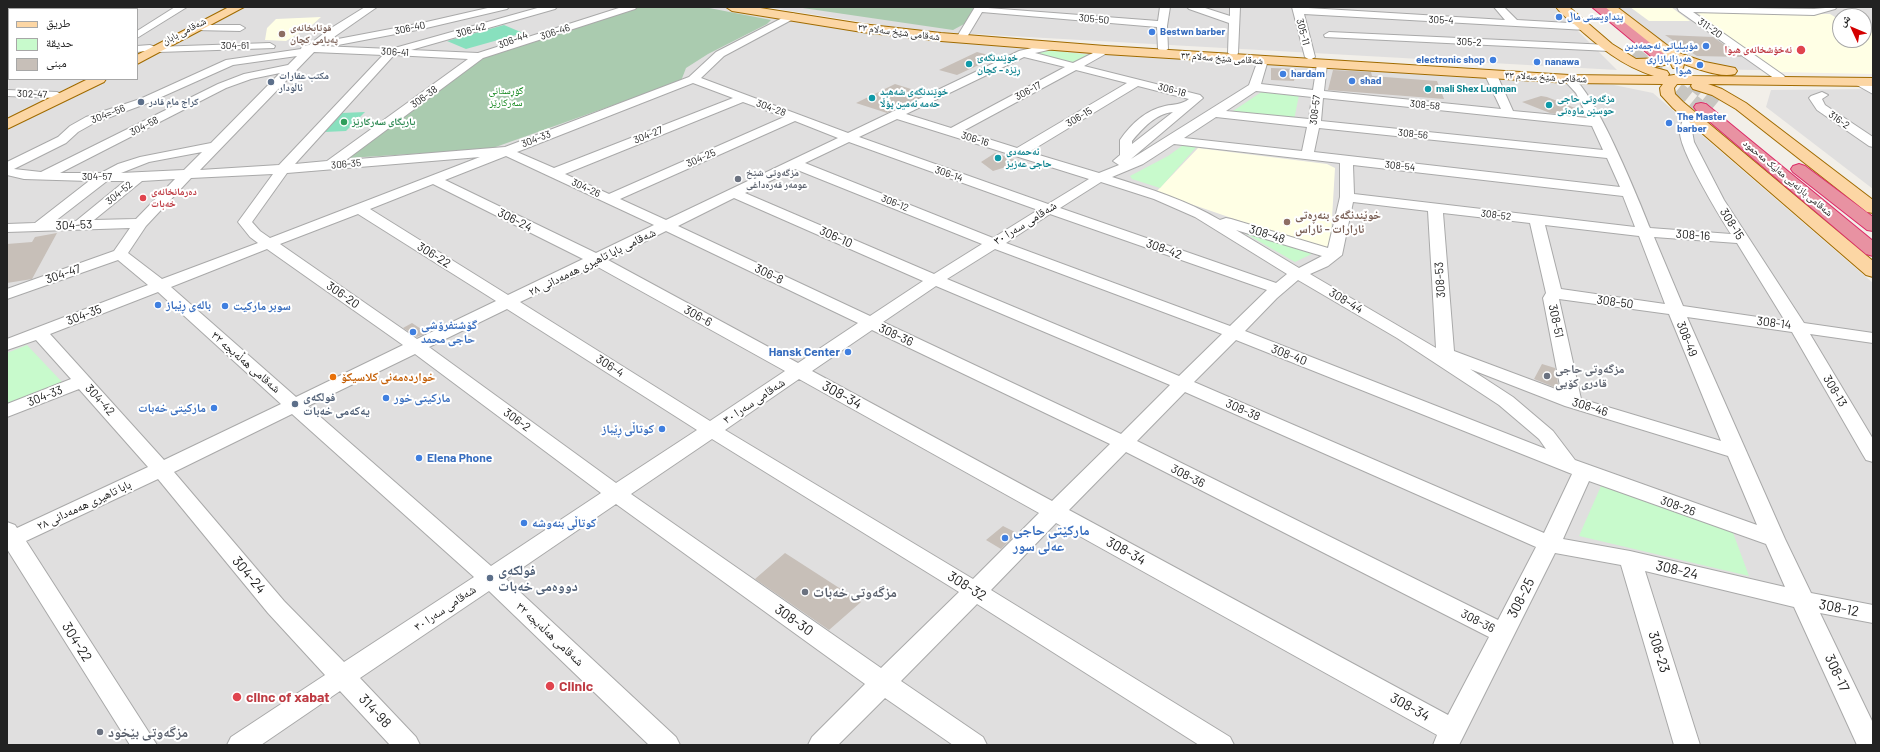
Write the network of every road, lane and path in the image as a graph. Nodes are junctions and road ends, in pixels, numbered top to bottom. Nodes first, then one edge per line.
1 (14, 7) edge
2 (182, 7) edge
3 (231, 7) edge
4 (238, 7) edge
5 (372, 7) edge
6 (504, 7) edge
7 (552, 7) edge
8 (600, 7) edge
9 (632, 7) edge
10 (732, 7) edge
11 (1165, 7) edge
12 (1192, 7) edge
13 (1234, 7) edge
14 (1388, 7) edge
15 (1499, 7) edge
16 (1562, 7) edge
17 (1610, 7) edge
18 (1832, 7) edge
19 (46, 8) edge
20 (765, 8) edge
21 (979, 8) edge
22 (1681, 8) edge
23 (1297, 9) edge
24 (1761, 9) edge
25 (1811, 9) edge
26 (1588, 10) edge
27 (1041, 11) edge
28 (1466, 12) dead end
29 (792, 16) junction
30 (1393, 17) junction
31 (1234, 21) junction
32 (1475, 22) junction
33 (1162, 24) junction
34 (1515, 24) junction
35 (1586, 27) junction
36 (199, 28) junction
37 (240, 28) dead end
38 (138, 34) edge
39 (963, 35) junction
40 (1328, 35) dead end
41 (1005, 42) junction
42 (1613, 43) junction
43 (257, 46) junction
44 (1053, 46) junction
45 (154, 48) junction
46 (312, 48) junction
47 (1107, 48) junction
48 (138, 49) edge
49 (1163, 49) junction
50 (391, 52) junction
51 (1023, 53) junction
52 (1233, 53) junction
53 (1634, 53) tunnel mouth
54 (1664, 54) junction
55 (138, 55) edge
56 (475, 56) junction
57 (1310, 57) junction
58 (138, 59) edge
59 (1263, 60) junction
60 (230, 62) junction
61 (1322, 64) junction
62 (1076, 65) junction
63 (291, 68) junction
64 (1491, 75) junction
65 (1573, 76) junction
66 (1779, 77) junction
67 (1670, 78) junction
68 (1710, 78) junction
69 (693, 79) junction
70 (87, 80) edge
71 (97, 80) edge
72 (1873, 81) edge
73 (1138, 82) junction
74 (1806, 82) junction
75 (1859, 82) junction
76 (1254, 87) junction
77 (9, 89) edge
78 (1873, 91) edge
79 (1317, 94) junction
80 (1822, 95) dead end
81 (51, 98) junction
82 (743, 98) junction
83 (1678, 105) junction
84 (1720, 106) tunnel mouth
85 (1741, 106) junction
86 (1696, 112) junction
87 (1214, 113) junction
88 (1509, 114) junction
89 (896, 115) junction
90 (794, 117) junction
91 (7, 118) edge
92 (1597, 123) junction
93 (1314, 124) junction
94 (7, 125) edge
95 (952, 132) junction
96 (1776, 133) junction
97 (850, 138) junction
98 (1172, 140) junction
99 (1873, 143) edge
100 (214, 146) junction
101 (505, 151) junction
102 (1019, 152) junction
103 (1307, 155) junction
104 (1612, 155) junction
105 (1346, 160) junction
106 (795, 164) junction
107 (331, 165) junction
108 (7, 168) edge
109 (283, 169) junction
110 (7, 171) edge
111 (554, 173) junction
112 (187, 174) junction
113 (24, 175) junction
114 (44, 176) junction
115 (104, 177) junction
116 (138, 178) junction
117 (1099, 178) junction
118 (433, 179) junction
119 (7, 186) edge
120 (1628, 192) junction
121 (736, 194) junction
122 (1347, 197) junction
123 (609, 199) junction
124 (1435, 207) junction
125 (359, 208) junction
126 (1049, 208) junction
127 (1873, 208) edge
128 (1200, 214) junction
129 (1809, 217) junction
130 (1536, 219) junction
131 (140, 223) junction
132 (81, 224) junction
133 (40, 226) junction
134 (667, 226) junction
135 (1873, 226) edge
136 (7, 228) edge
137 (1644, 232) junction
138 (1741, 239) junction
139 (270, 243) junction
140 (993, 243) junction
141 (1873, 250) edge
142 (120, 254) junction
143 (1334, 255) junction
144 (1873, 256) edge
145 (597, 260) junction
146 (1873, 271) edge
147 (1299, 273) junction
148 (935, 280) junction
149 (160, 286) junction
150 (1278, 289) junction
151 (1554, 293) junction
152 (7, 294) edge
153 (509, 302) junction
154 (1675, 310) junction
155 (871, 323) junction
156 (1797, 326) junction
157 (38, 332) junction
158 (1234, 333) junction
159 (1402, 334) junction
160 (1873, 338) edge
161 (7, 345) edge
162 (417, 346) junction
163 (1445, 353) junction
164 (799, 371) junction
165 (82, 381) junction
166 (1183, 384) junction
167 (1572, 402) junction
168 (295, 405) junction
169 (7, 410) edge
170 (711, 430) junction
171 (1124, 443) junction
172 (1737, 452) junction
173 (1873, 455) edge
174 (1575, 467) junction
175 (160, 470) junction
176 (616, 494) junction
177 (1056, 512) junction
178 (9, 536) edge
179 (1774, 538) junction
180 (1548, 544) junction
181 (1630, 559) junction
182 (490, 578) junction
183 (975, 591) junction
184 (1804, 601) junction
185 (1873, 614) edge
186 (1503, 633) junction
187 (342, 677) junction
188 (882, 682) junction
189 (1868, 732) edge
190 (1449, 738) edge
191 (144, 745) edge
192 (240, 745) edge
193 (407, 745) edge
194 (667, 745) edge
195 (821, 745) edge
196 (974, 745) edge
197 (1221, 745) edge
198 (1687, 745) edge

1 - 19 street
2 - 38 street
3 - 45 main road, شەقامی بابان
4 - 36 main road
5 - 46 street
6 - 46 street, 306-40
7 - 50 street, 306-42
8 - 56 street, 306-44
9 - 56 street, 306-46
10 - 20 main road, شەقامی شێخ سەلام ٣٣
11 - 33 street
12 - 31 street
13 - 31 street
14 - 30 street
15 - 34 street
16 - 35 main road
17 - 54 main road
18 - 25 street
20 - 29 main road, شەقامی شێخ سەلام ٣٣
20 - 39 main road, شەقامی شێخ سەلام ٣٣
21 - 27 street, 305-50
21 - 39 street
22 - 24 street
22 - 66 street, 311-20
23 - 30 street, 305-4
23 - 57 street, 305-11
24 - 25 street
26 - 42 highway
26 - 54 highway
27 - 33 street, 305-50
28 - 32 street
29 - 41 main road, شەقامی شێخ سەلام ٣٣
29 - 69 street, 304-33
30 - 32 street, 305-4
31 - 52 street
32 - 34 street, 305-4
33 - 49 street
34 - 35 street, 305-4
35 - 42 main road
36 - 37 street
36 - 45 main road
39 - 47 main road, شەقامی شێخ سەلام ٣٣
40 - 42 street, 305-2
41 - 44 main road, شەقامی شێخ سەلام ٣٣
41 - 51 street
42 - 53 highway
42 - 54 main road
42 - 65 main road
42 - 67 main road
43 - 45 street, 304-61
43 - 46 street, 304-61
43 - 60 street
44 - 47 main road, شەقامی شێخ سەلام ٣٣
44 - 51 street, شەقامی بابا تاهیری هەمەدانی ٢٨
45 - 48 street, 304-61
45 - 55 main road, شەقامی بابان
45 - 58 main road
46 - 50 street, 306-41
46 - 60 street, 304=-56
46 - 63 street
47 - 49 main road, شەقامی شێخ سەلام ٣٣
47 - 59 main road, شەقامی شێخ سەلام ٣٣
47 - 62 street, 306-17
49 - 52 main road, شەقامی شێخ سەلام ٣٣
50 - 56 street, 306-41
50 - 109 street
51 - 62 street, 306-18
51 - 89 street, شەقامی بابا تاهیری هەمەدانی ٢٨
52 - 57 main road, شەقامی شێخ سەلام ٣٣
54 - 66 main road
54 - 67 main road
56 - 107 street, 306-38
57 - 65 main road, شەقامی شێخ سەلام ٣٣
59 - 61 main road, شەقامی شێخ سەلام ٣٣
59 - 76 street
60 - 108 street, 304=-56
61 - 64 main road, شەقامی شێخ سەلام ٣٣
61 - 79 street, 308-57
62 - 73 street, 306-18
62 - 95 street, 306-17
63 - 100 street
63 - 114 street, 304-58
64 - 65 main road, شەقامی شێخ سەلام ٣٣
64 - 88 street
65 - 67 main road, شەقامی شێخ سەلام ٣٣
65 - 83 main road
65 - 92 street, 308-49
66 - 68 main road
66 - 72 main road
67 - 68 main road
67 - 83 main road
67 - 85 main road
68 - 74 main road
69 - 82 street, 304-28
69 - 101 street, 304-33
70 - 81 main road
71 - 94 main road
72 - 75 main road
73 - 102 street, 306-15
73 - 117 street, 306-18
74 - 75 main road
74 - 96 main road
75 - 78 street
76 - 79 street, 308-58
76 - 87 street, شەقامی سەرا ٣٠
77 - 81 street, 302-47
79 - 88 street, 308-58
79 - 93 street, 308-57
80 - 99 street, 316-2
81 - 91 main road
82 - 90 street, 304-28
82 - 111 street, 304-27
83 - 85 main road
83 - 86 main road
84 - 135 highway, شەقامی بازنەیی مەلیک مەحمود
85 - 96 main road
86 - 129 main road
86 - 138 street, 308-15
86 - 141 highway, شەقامی بازنەیی مەلیک مەحمود
87 - 93 street, 308-56
87 - 98 street, شەقامی سەرا ٣٠
88 - 92 street, 308-58
89 - 95 street, 306-16
89 - 97 street, شەقامی بابا تاهیری هەمەدانی ٢٨
90 - 97 street, 304-28
90 - 123 street, 304-25
92 - 104 street, 308-49
93 - 103 street, 308-57
93 - 104 street, 308-56
95 - 102 street, 306-16
96 - 127 main road
97 - 106 street, شەقامی بابا تاهیری هەمەدانی ٢٨
97 - 126 street, 306-14
98 - 103 street, 308-54
98 - 117 street, شەقامی سەرا ٣٠
100 - 112 street
100 - 115 street
101 - 107 street, 306-35
101 - 111 street, 304-26
101 - 118 street, 304-33
102 - 117 street, 306-16
103 - 105 street, 308-54
104 - 120 street, 308-49
105 - 120 street, 308-54
105 - 122 street
106 - 121 street, شەقامی بابا تاهیری هەمەدانی ٢٨
106 - 140 street, 306-12
107 - 109 street, 306-35
109 - 112 street, 306-35
109 - 139 street, 306-20
110 - 113 street, 304-57
111 - 123 street, 304-26
112 - 116 street, 304-57
112 - 131 street
113 - 114 street, 304-57
113 - 119 street
114 - 115 street, 304-57
115 - 116 street, 304-57
115 - 133 street
116 - 132 street, 304-52
117 - 126 street, شەقامی سەرا ٣٠
117 - 128 street, 308-44
118 - 125 street, 304-33
118 - 145 street, 306-24
120 - 137 street, 308-49
121 - 134 street, شەقامی بابا تاهیری هەمەدانی ٢٨
121 - 148 street, 306-10
122 - 124 street, 308-52
122 - 143 street
123 - 134 street, 304-26
124 - 130 street, 308-52
124 - 163 street, 308-53
125 - 139 street, 304-33
125 - 153 street, 306-22
126 - 140 street, شەقامی سەرا ٣٠
126 - 150 street, 308-42
128 - 143 street, 308-48
128 - 147 street, 308-44
129 - 144 highway
129 - 146 main road
130 - 137 street, 308-52
130 - 151 street, 308-51
131 - 132 street, 304-53
131 - 142 street
132 - 133 street, 304-53
133 - 136 street, 304-53
134 - 145 street, شەقامی بابا تاهیری هەمەدانی ٢٨
134 - 155 street, 306-8
137 - 138 street, 308-16
137 - 154 street, 308-49
138 - 156 street, 308-15
139 - 149 street, 304-35
139 - 162 street, 306-20
140 - 148 street, شەقامی سەرا ٣٠
140 - 158 street, 308-40
142 - 149 street, شەقامی هەڵەبجە ٣٢
142 - 152 street, 304-47
143 - 147 street
145 - 153 street, شەقامی بابا تاهیری هەمەدانی ٢٨
145 - 164 street, 306-6
147 - 150 street
147 - 159 street, 308-44
148 - 155 street, شەقامی سەرا ٣٠
148 - 166 street, 308-38
149 - 157 street, 304-35
149 - 168 street, شەقامی هەڵەبجە ٣٢
150 - 158 street
151 - 154 street, 308-50
151 - 167 street, 308-51
153 - 162 street, شەقامی بابا تاهیری هەمەدانی ٢٨
153 - 170 street, 306-4
154 - 156 street, 308-14
154 - 172 street, 308-49
155 - 164 street, شەقامی سەرا ٣٠
155 - 171 street, 308-36
156 - 160 street, 308-14
156 - 173 street, 308-13
157 - 161 street, 304-35
157 - 165 street, 304-42
158 - 166 street
158 - 174 street, 308-40
159 - 163 street, 308-46
159 - 174 street, 308-44
162 - 168 street, شەقامی بابا تاهیری هەمەدانی ٢٨
162 - 176 street, 306-2
163 - 167 street, 308-46
164 - 170 street, شەقامی سەرا ٣٠
164 - 177 street, 308-34
165 - 169 street, 304-33
165 - 175 street, 304-42
166 - 171 street
166 - 180 street, 308-38
167 - 172 street, 308-46
168 - 175 street, شەقامی بابا تاهیری هەمەدانی ٢٨
168 - 182 street, شەقامی هەڵەبجە ٣٢
170 - 176 street, شەقامی سەرا ٣٠
170 - 183 street, 308-32
171 - 177 street
171 - 186 street, 308-36
172 - 179 street, 308-49
174 - 179 street, 308-26
174 - 180 street, 308-25
175 - 178 street, بابا تاهیری هەمەدانی ٢٨
175 - 187 street, 304-24
176 - 182 street, شەقامی سەرا ٣٠
176 - 188 street, 308-30
177 - 183 street
177 - 190 street, 308-34
178 - 191 street, 304-22
179 - 184 street, 308-49
180 - 181 street, 308-24
180 - 186 street, 308-25
181 - 184 street, 308-24
181 - 198 street, 308-23
182 - 187 street, شەقامی سەرا ٣٠
182 - 194 street, شەقامی هەڵەبجە ٣٢
183 - 188 street
183 - 197 street, 308-32
184 - 185 street, 308-12
184 - 189 street, 308-17
186 - 190 street, 308-25
187 - 192 street, شەقامی سەرا ٣٠
187 - 193 street, 314-98
188 - 195 street
188 - 196 street, 308-30

